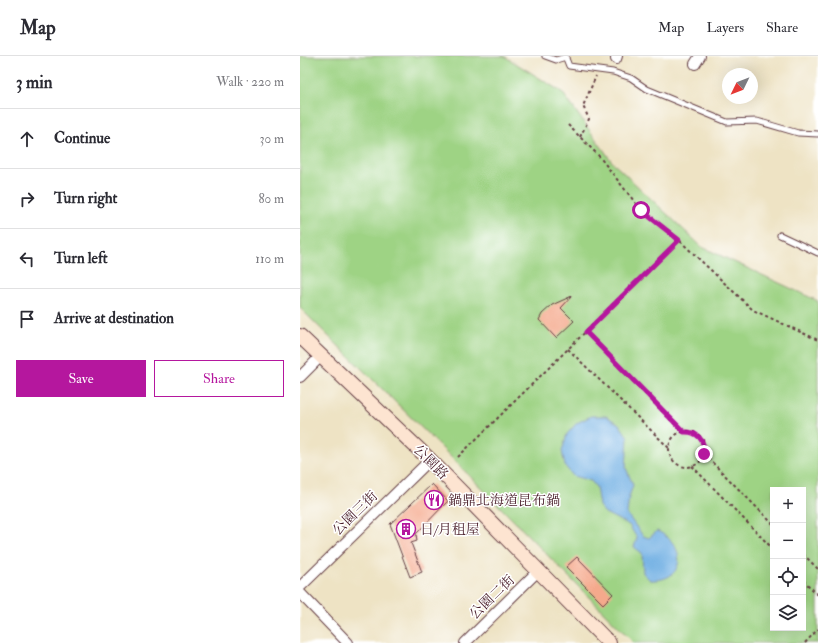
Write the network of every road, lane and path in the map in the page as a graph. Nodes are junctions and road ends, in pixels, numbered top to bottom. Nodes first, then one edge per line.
1 (545, 56) edge
2 (566, 57) edge
3 (599, 70) junction
4 (568, 125) dead end
5 (818, 134) edge
6 (580, 137) junction
7 (780, 235) dead end
8 (679, 240) junction
9 (818, 253) edge
10 (586, 332) junction
11 (300, 336) edge
12 (818, 340) edge
13 (568, 349) junction
14 (321, 356) junction
15 (300, 377) edge
16 (684, 432) junction
17 (669, 448) junction
18 (704, 454) junction
19 (458, 457) dead end
20 (430, 460) junction
21 (692, 466) junction
22 (772, 523) edge
23 (770, 546) edge
24 (806, 557) edge
25 (818, 569) edge
26 (538, 571) junction
27 (806, 583) edge
28 (300, 587) edge
29 (300, 593) edge
30 (818, 595) edge
31 (818, 629) edge
32 (348, 643) edge
33 (465, 643) edge
34 (609, 643) edge
35 (804, 643) edge

1 - 2 lane
2 - 3 lane
3 - 5 lane
3 - 6 path
4 - 6 path
6 - 8 path
7 - 9 lane
8 - 10 path
8 - 12 path
10 - 13 path
10 - 16 path
11 - 14 street, 公園路
13 - 17 path
13 - 19 path
14 - 15 street
14 - 20 street, 公園路
16 - 17 path
16 - 18 path
17 - 21 path
18 - 21 path
18 - 22 path
20 - 26 street, 公園路
20 - 28 street, 公園三街
21 - 23 path
24 - 25 path
26 - 33 street, 公園二街
26 - 34 street, 公園路
27 - 30 path
29 - 32 street
31 - 35 path

